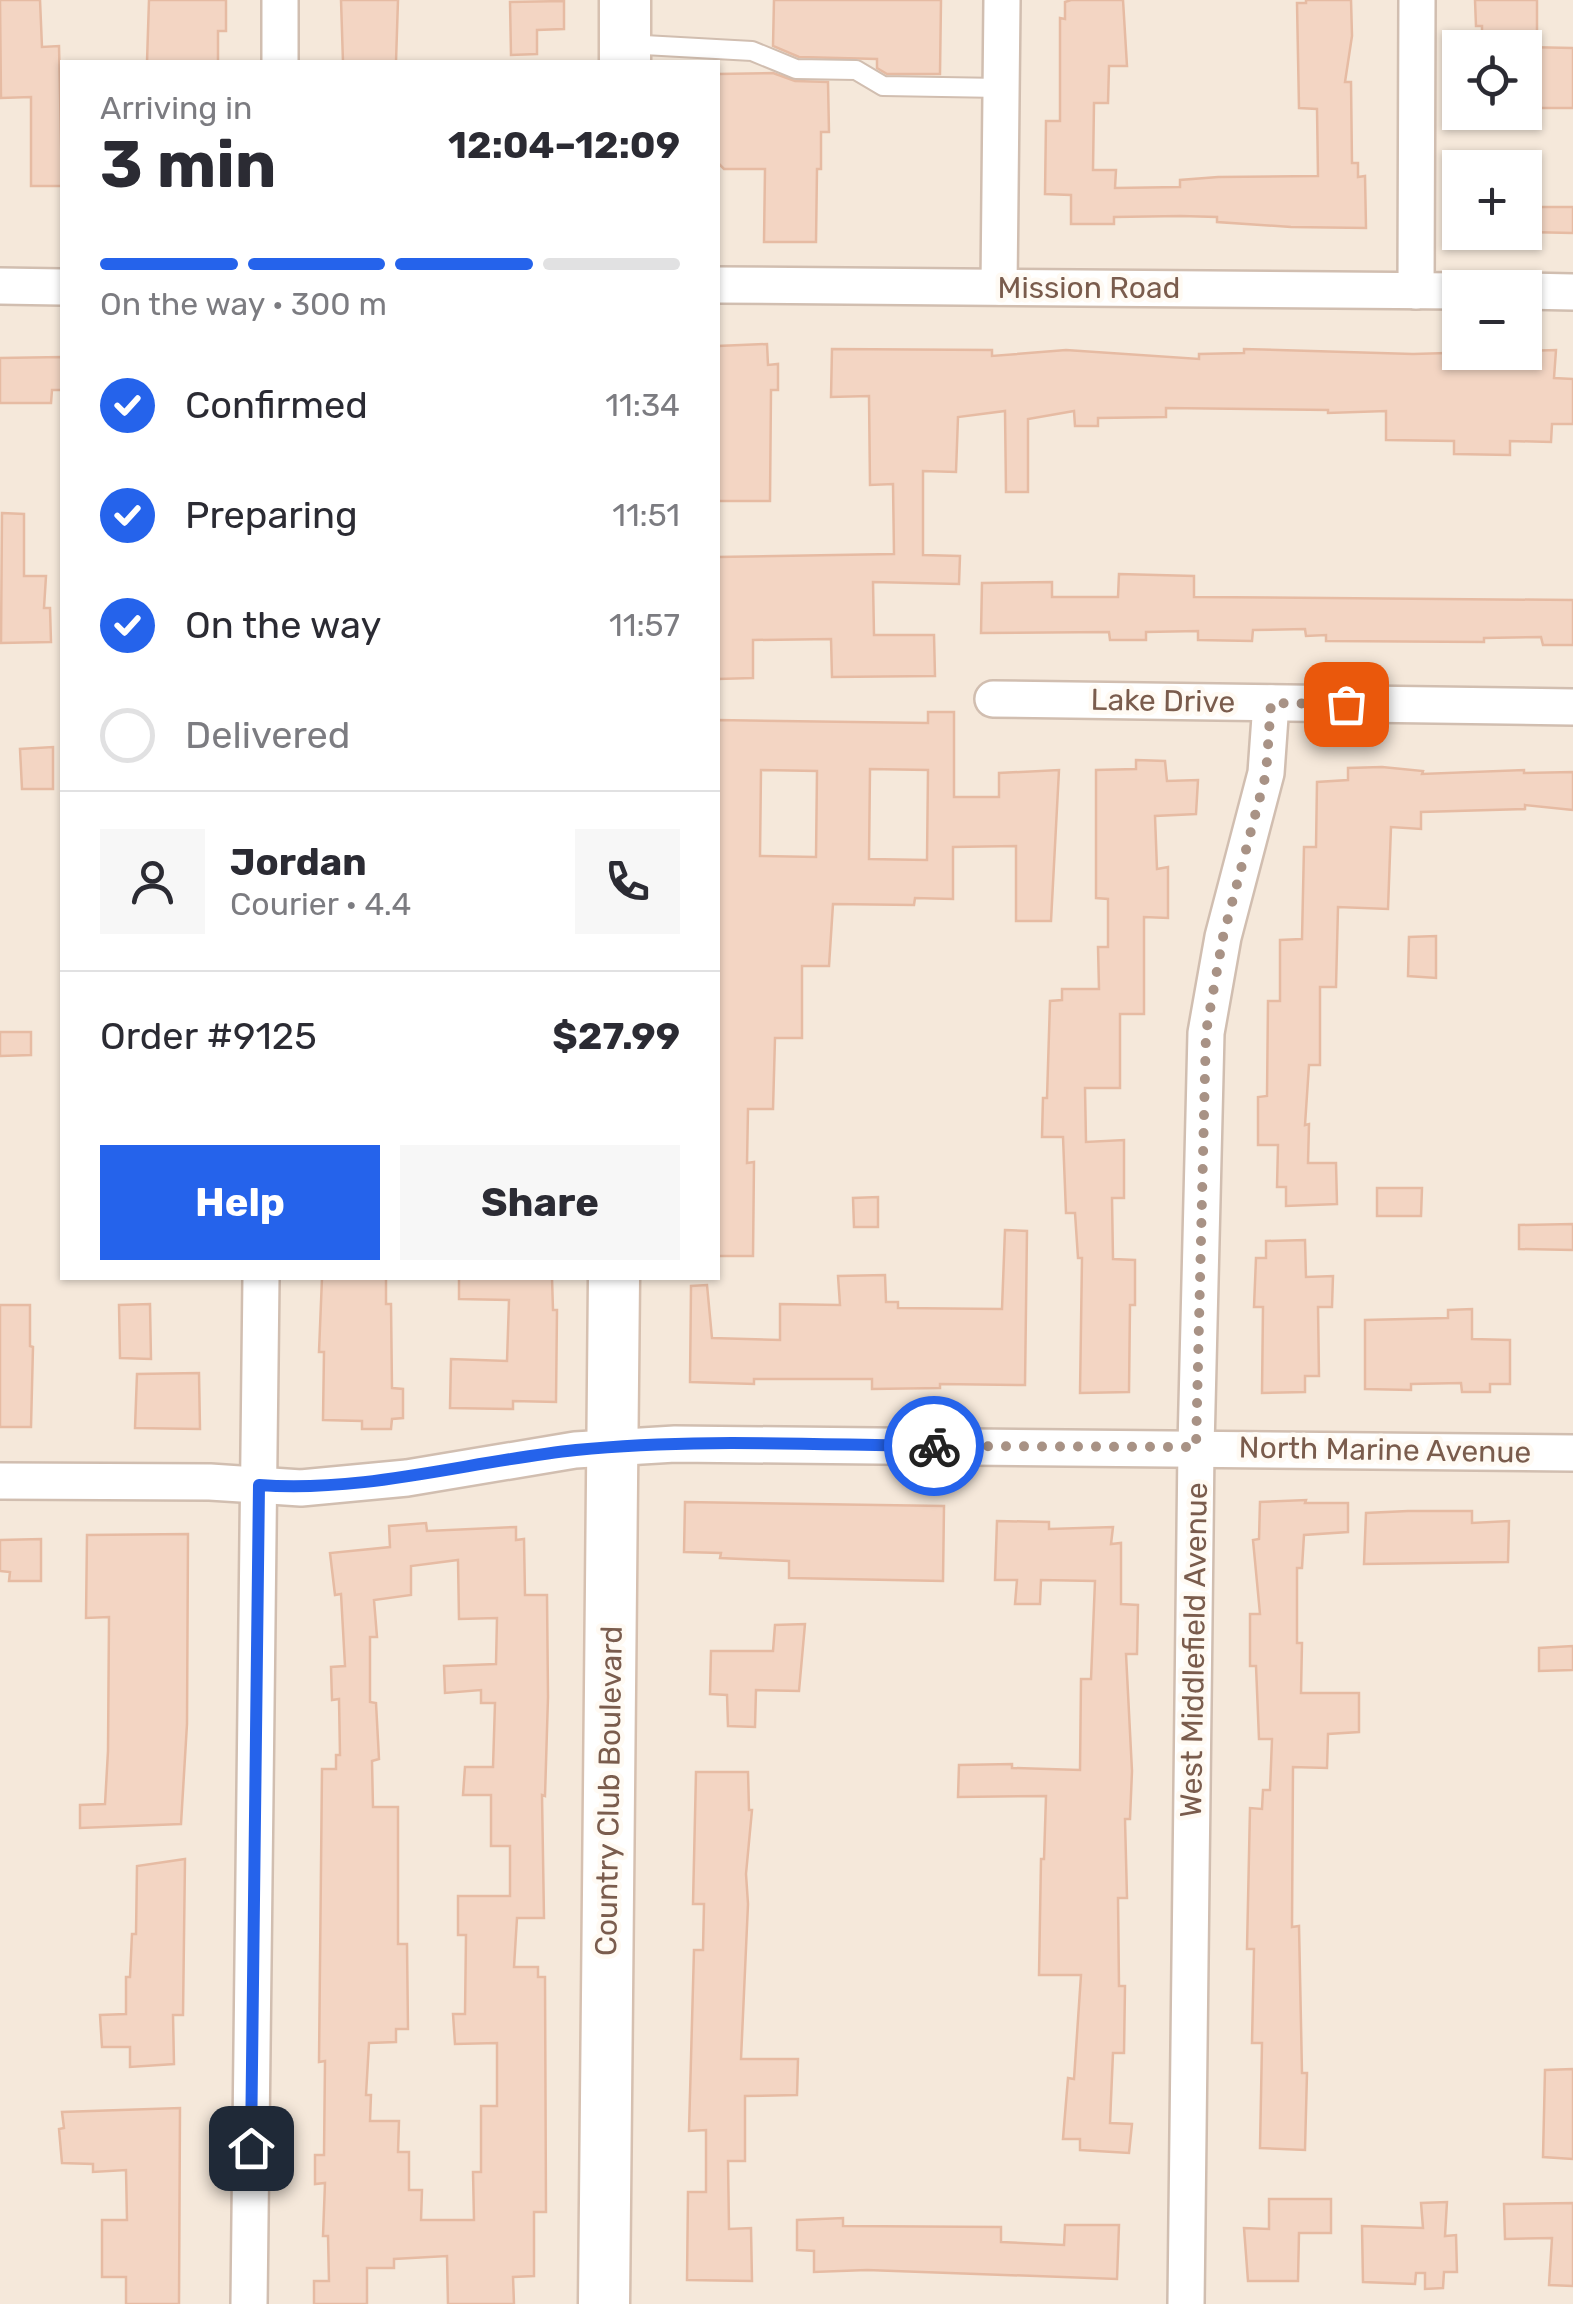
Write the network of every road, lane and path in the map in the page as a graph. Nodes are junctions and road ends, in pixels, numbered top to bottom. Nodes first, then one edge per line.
1 (280, 0) edge
2 (1002, 0) edge
3 (1417, 0) edge
4 (625, 36) edge
5 (280, 60) edge
6 (1001, 88) junction
7 (720, 285) edge
8 (0, 286) edge
9 (60, 287) edge
10 (999, 287) junction
11 (1416, 291) junction
12 (1442, 291) edge
13 (1542, 291) edge
14 (1573, 292) edge
15 (993, 699) dead end
16 (1271, 703) junction
17 (1573, 707) edge
18 (261, 1280) edge
19 (614, 1280) edge
20 (612, 1447) junction
21 (1196, 1447) junction
22 (1573, 1452) edge
23 (0, 1481) edge
24 (259, 1485) junction
25 (250, 2304) edge
26 (604, 2304) edge
27 (1186, 2304) edge

1 - 5 street
2 - 6 street
3 - 11 street
4 - 6 lane
6 - 10 street
7 - 10 street, Mission Road
8 - 9 street
10 - 11 street, Mission Road
11 - 12 street, Mission Road
13 - 14 street
15 - 16 street, Lake Drive
16 - 17 street, Lake Drive
16 - 21 street, West Middlefield Avenue
18 - 24 street
19 - 20 street, Country Club Boulevard
20 - 21 street, North Marine Avenue
20 - 24 street, North Marine Avenue
20 - 26 street, Country Club Boulevard
21 - 22 street, North Marine Avenue
21 - 27 street, West Middlefield Avenue
23 - 24 street, North Marine Avenue
24 - 25 street

